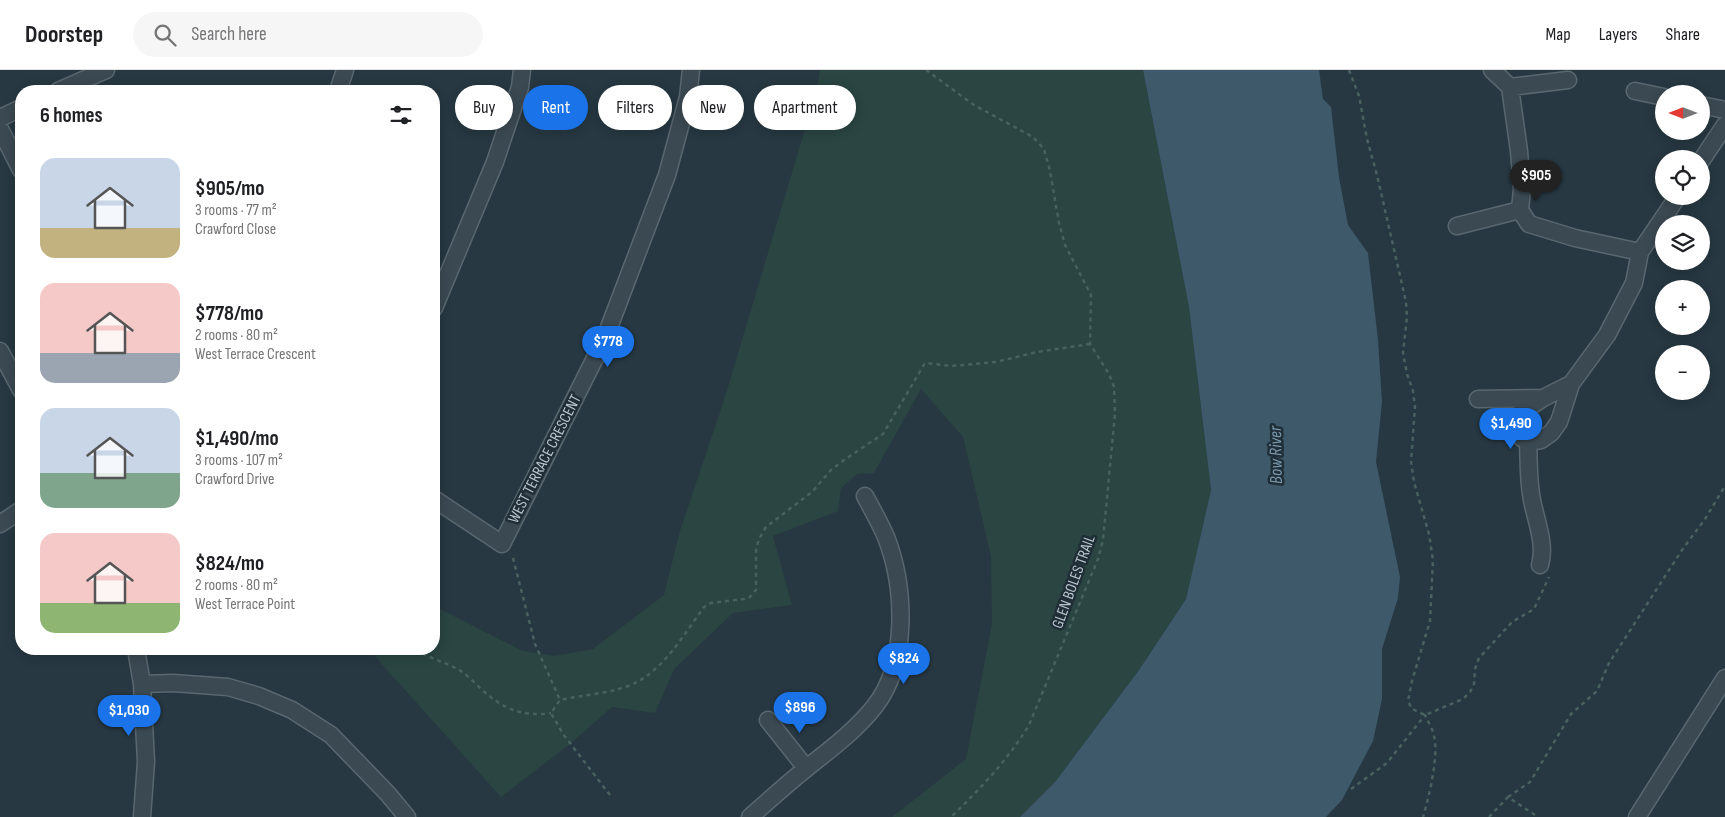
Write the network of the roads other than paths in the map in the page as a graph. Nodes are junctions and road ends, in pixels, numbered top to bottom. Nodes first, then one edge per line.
1 (106, 70) edge
2 (345, 70) edge
3 (522, 70) edge
4 (691, 70) edge
5 (1492, 70) edge
6 (80, 75) edge
7 (1568, 80) dead end
8 (66, 85) edge
9 (340, 85) edge
10 (1510, 87) junction
11 (1635, 90) dead end
12 (1655, 95) edge
13 (1710, 106) edge
14 (1725, 110) edge
15 (15, 111) edge
16 (0, 118) edge
17 (1725, 125) edge
18 (0, 129) edge
19 (1708, 150) edge
20 (15, 158) edge
21 (1672, 205) edge
22 (1520, 210) junction
23 (1457, 226) dead end
24 (1640, 252) junction
25 (440, 293) edge
26 (0, 352) edge
27 (15, 379) edge
28 (1571, 384) junction
29 (1543, 398) junction
30 (1478, 399) dead end
31 (1528, 442) junction
32 (865, 496) dead end
33 (440, 503) edge
34 (15, 514) edge
35 (0, 524) edge
36 (1540, 565) road end
37 (137, 655) edge
38 (1725, 678) edge
39 (142, 684) junction
40 (768, 720) dead end
41 (806, 768) junction
42 (142, 817) edge
43 (407, 817) edge
44 (750, 817) edge
45 (1637, 817) edge

1 - 6 street
2 - 9 street
3 - 25 street
4 - 33 street, WEST TERRACE CRESCENT
5 - 10 street
6 - 8 street
7 - 10 street
10 - 22 street
11 - 12 street
13 - 14 street
15 - 16 street
17 - 19 street
18 - 20 street
21 - 24 street
22 - 23 street
22 - 24 street
24 - 28 street
26 - 27 street
28 - 29 street
28 - 31 street
29 - 30 street
29 - 31 street
31 - 36 street
32 - 41 street
34 - 35 street
37 - 39 street
38 - 45 street
39 - 42 street
39 - 43 street
40 - 41 street
41 - 44 street

